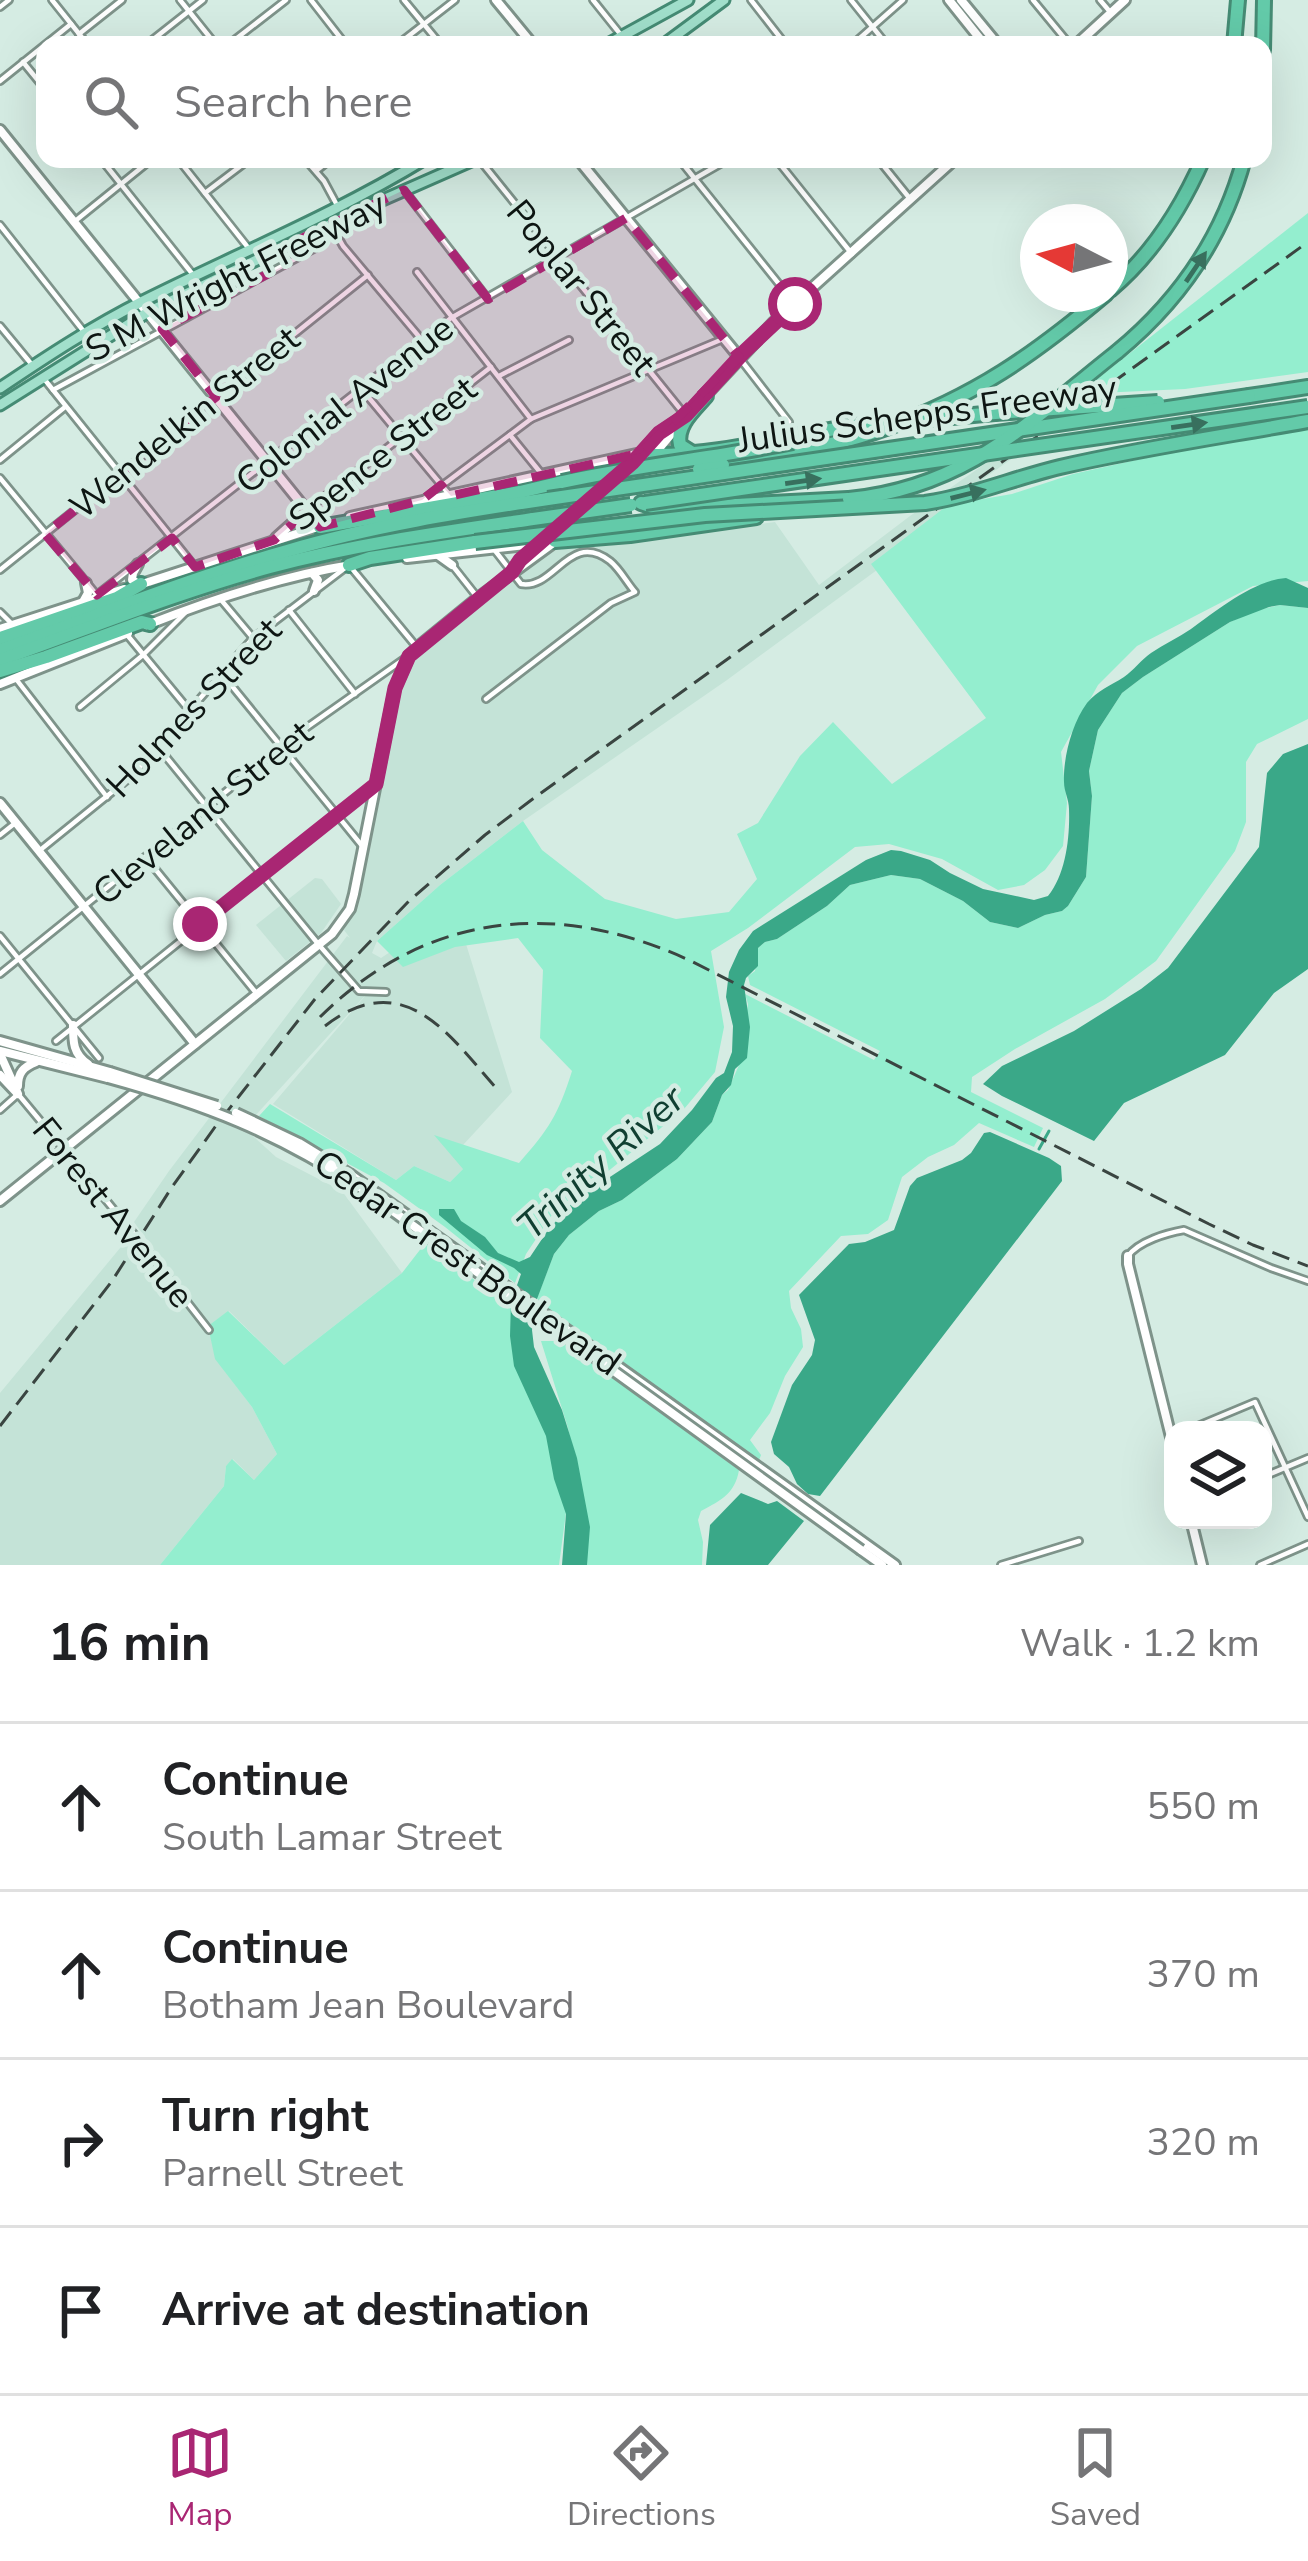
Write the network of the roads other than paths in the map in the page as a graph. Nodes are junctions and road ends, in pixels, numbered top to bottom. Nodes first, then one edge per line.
1 (9, 0) edge
2 (52, 0) edge
3 (122, 0) edge
4 (180, 0) edge
5 (203, 0) edge
6 (286, 0) edge
7 (311, 0) edge
8 (404, 0) edge
9 (455, 0) edge
10 (496, 0) edge
11 (593, 0) edge
12 (688, 0) edge
13 (724, 0) edge
14 (751, 0) edge
15 (851, 0) edge
16 (903, 0) edge
17 (949, 0) edge
18 (961, 0) edge
19 (1033, 0) edge
20 (1100, 0) edge
21 (1125, 0) edge
22 (1238, 0) edge
23 (1264, 0) edge
24 (0, 8) edge
25 (189, 11) junction
26 (1111, 13) junction
27 (71, 24) junction
28 (424, 25) junction
29 (873, 27) junction
30 (980, 31) junction
31 (80, 34) joint
32 (621, 35) joint
33 (56, 36) edge
34 (157, 36) edge
35 (209, 36) edge
36 (240, 36) edge
37 (339, 36) edge
38 (409, 36) edge
39 (433, 36) edge
40 (526, 36) edge
41 (682, 36) edge
42 (779, 36) edge
43 (862, 36) edge
44 (880, 36) edge
45 (982, 36) edge
46 (986, 36) edge
47 (1065, 36) edge
48 (1084, 36) edge
49 (1235, 36) edge
50 (1263, 36) edge
51 (36, 52) edge
52 (23, 62) junction
53 (36, 78) edge
54 (0, 81) edge
55 (0, 130) edge
56 (108, 168) edge
57 (140, 168) edge
58 (185, 168) edge
59 (239, 168) edge
60 (313, 168) edge
61 (320, 168) edge
62 (409, 168) edge
63 (456, 168) edge
64 (484, 168) edge
65 (585, 168) edge
66 (686, 168) edge
67 (714, 168) edge
68 (783, 168) edge
69 (885, 168) edge
70 (945, 168) edge
71 (1199, 168) edge
72 (1241, 168) edge
73 (316, 171) junction
74 (695, 179) junction
75 (121, 183) junction
76 (404, 190) junction
77 (206, 194) junction
78 (911, 200) junction
79 (338, 207) junction
80 (626, 218) junction
81 (74, 221) junction
82 (331, 224) junction
83 (0, 225) edge
84 (319, 246) dead end
85 (279, 249) junction
86 (250, 250) junction
87 (852, 254) junction
88 (556, 257) junction
89 (287, 264) junction
90 (416, 272) dead end
91 (1128, 272) edge
92 (368, 274) junction
93 (194, 276) junction
94 (488, 299) junction
95 (140, 303) junction
96 (795, 304) junction
97 (148, 312) junction
98 (1083, 312) edge
99 (452, 318) junction
100 (0, 326) edge
101 (162, 329) junction
102 (85, 333) junction
103 (422, 339) junction
104 (723, 339) junction
105 (569, 340) dead end
106 (739, 357) junction
107 (32, 366) junction
108 (491, 367) junction
109 (649, 371) junction
110 (499, 376) junction
111 (43, 377) junction
112 (360, 387) junction
113 (1308, 387) edge
114 (0, 388) edge
115 (53, 390) junction
116 (706, 396) junction
117 (1249, 396) junction
118 (216, 397) junction
119 (0, 405) edge
120 (65, 407) junction
121 (1308, 407) edge
122 (686, 415) junction
123 (531, 418) junction
124 (1308, 421) edge
125 (890, 423) junction
126 (790, 428) junction
127 (509, 435) junction
128 (401, 439) junction
129 (692, 453) junction
130 (647, 454) junction
131 (0, 460) edge
132 (628, 460) junction
133 (267, 463) junction
134 (593, 464) junction
135 (120, 473) junction
136 (543, 476) junction
137 (0, 478) edge
138 (633, 478) junction
139 (441, 486) junction
140 (610, 490) junction
141 (451, 496) junction
142 (422, 500) junction
143 (646, 502) junction
144 (810, 508) junction
145 (307, 512) junction
146 (320, 527) junction
147 (45, 534) junction
148 (172, 538) junction
149 (274, 540) junction
150 (555, 542) junction
151 (537, 544) junction
152 (524, 545) junction
153 (493, 548) junction
154 (452, 554) junction
155 (436, 555) junction
156 (139, 564) junction
157 (349, 565) junction
158 (452, 565) junction
159 (195, 567) junction
160 (0, 570) edge
161 (512, 572) junction
162 (311, 573) junction
163 (86, 583) junction
164 (141, 584) junction
165 (314, 591) junction
166 (98, 596) junction
167 (220, 598) junction
168 (478, 598) junction
169 (82, 602) junction
170 (192, 606) junction
171 (289, 610) junction
172 (0, 612) edge
173 (155, 622) junction
174 (13, 626) junction
175 (0, 632) edge
176 (127, 634) junction
177 (166, 634) junction
178 (253, 638) junction
179 (418, 647) junction
180 (0, 650) edge
181 (143, 655) junction
182 (409, 656) junction
183 (0, 660) edge
184 (0, 671) edge
185 (222, 673) junction
186 (16, 679) junction
187 (0, 684) edge
188 (356, 694) junction
189 (486, 699) dead end
190 (80, 707) dead end
191 (189, 710) junction
192 (282, 746) junction
193 (158, 747) junction
194 (376, 784) junction
195 (107, 797) junction
196 (0, 803) edge
197 (208, 807) junction
198 (337, 814) junction
199 (16, 823) junction
200 (0, 836) edge
201 (363, 848) junction
202 (39, 851) junction
203 (146, 857) junction
204 (262, 873) junction
205 (83, 907) junction
206 (200, 924) junction
207 (0, 936) edge
208 (319, 945) junction
209 (19, 958) junction
210 (138, 973) junction
211 (0, 974) edge
212 (386, 992) dead end
213 (257, 994) junction
214 (73, 1025) junction
215 (56, 1041) dead end
216 (195, 1044) junction
217 (0, 1049) edge
218 (38, 1061) junction
219 (97, 1063) junction
220 (109, 1075) junction
221 (0, 1076) edge
222 (18, 1094) junction
223 (0, 1109) edge
224 (63, 1149) junction
225 (0, 1201) edge
226 (1128, 1256) joint
227 (1308, 1281) edge
228 (209, 1330) dead end
229 (1167, 1421) edge
230 (1210, 1421) edge
231 (1264, 1421) edge
232 (1272, 1438) edge
233 (1308, 1458) edge
234 (1286, 1468) junction
235 (1272, 1474) edge
236 (1308, 1517) edge
237 (1193, 1529) edge
238 (1079, 1541) dead end
239 (1308, 1544) edge
240 (863, 1547) junction
241 (882, 1565) edge
242 (895, 1565) edge
243 (1000, 1565) edge
244 (1202, 1565) edge
245 (1260, 1565) edge

1 - 24 street
2 - 27 street
3 - 31 street
4 - 25 street
5 - 25 street
6 - 36 street
7 - 37 street
8 - 28 street
9 - 28 street
10 - 40 main road
11 - 32 street
12 - 32 main road
13 - 41 main road
14 - 42 street
15 - 29 street
16 - 29 street
17 - 30 main road
18 - 30 main road
19 - 47 street
20 - 26 street
21 - 26 main road
22 - 49 highway
23 - 50 highway
25 - 34 street
25 - 35 street
26 - 48 main road
27 - 31 street
27 - 33 street
28 - 38 street
28 - 39 street
29 - 43 street
29 - 44 street
30 - 45 main road
30 - 46 main road
51 - 52 street
52 - 53 street
52 - 54 street
55 - 81 main road
56 - 75 street
57 - 75 street
58 - 77 street
59 - 77 street
60 - 73 street
61 - 73 street
62 - 79 main road, S M Wright Freeway
63 - 76 main road, S M Wright Freeway
64 - 88 street, Poplar Street
65 - 80 main road
66 - 74 street
67 - 74 street, Colonial Avenue
68 - 87 street
69 - 78 street
70 - 78 main road
71 - 91 highway
143 -> 72 highway, bridge
73 - 79 street
74 - 80 street, Colonial Avenue
74 - 96 street
75 - 81 street
75 - 93 street
76 - 82 main road, S M Wright Freeway
76 - 94 street
77 - 86 street
78 - 87 main road
79 - 86 main road, S M Wright Freeway
80 - 88 street, Colonial Avenue
80 - 104 main road
81 - 95 main road
82 - 85 main road, S M Wright Freeway
82 - 92 street
83 - 102 street
84 - 89 street
85 - 89 street
85 - 97 main road, S M Wright Freeway
86 - 93 main road, S M Wright Freeway
87 - 96 main road
88 - 94 street, Colonial Avenue
88 - 109 street, Poplar Street
89 - 101 street
90 - 99 street
92 - 103 street
92 - 118 street, Wendelkin Street
93 - 95 main road, S M Wright Freeway
94 - 99 street, Colonial Avenue
95 - 97 main road
95 - 102 main road, S M Wright Freeway
96 - 106 main road
97 - 101 main road
97 - 111 main road, S M Wright Freeway
98 - 140 highway, bridge
99 - 103 street, Colonial Avenue
99 - 108 street
100 - 107 street
101 - 115 street
101 - 118 main road
102 - 107 main road, S M Wright Freeway
103 - 112 street, Colonial Avenue
104 - 106 main road
104 - 109 street
105 - 110 street, Spence Street
106 - 116 main road
106 - 126 street
107 - 114 main road, S M Wright Freeway
108 - 110 street
108 - 128 street, Spence Street
109 - 122 street, Poplar Street
109 - 123 street
110 - 123 street
111 - 115 street
111 - 119 main road, S M Wright Freeway
112 - 128 street
112 - 133 street, Colonial Avenue
113 - 117 highway, Julius Schepps Freeway
115 - 120 street
116 - 122 main road
116 - 129 highway
117 - 125 highway, bridge
117 - 140 highway, Julius Schepps Freeway, bridge
118 - 133 main road
118 - 135 street, Wendelkin Street
120 - 131 street
120 - 135 street
143 -> 121 highway, Julius Schepps Freeway, bridge
122 - 130 main road
123 - 127 street
144 -> 124 highway, bridge
125 - 126 highway
125 - 146 highway, bridge
126 - 129 highway
127 - 136 street
127 - 139 street
128 - 139 street
128 - 145 street, Spence Street
129 - 130 highway
130 - 132 main road
130 - 138 main road
132 - 134 main road
132 - 138 main road
132 - 151 main road
133 - 145 main road
133 - 148 street, Colonial Avenue
134 - 136 main road
134 - 152 main road
135 - 147 street, Wendelkin Street
135 - 148 street
136 - 141 main road
137 - 147 street
138 - 150 main road
139 - 141 street
139 - 142 street
140 - 180 highway, Julius Schepps Freeway, bridge
141 - 142 main road
142 - 146 main road
143 - 183 highway, Julius Schepps Freeway, bridge
144 - 150 highway, bridge
144 - 157 highway, bridge
145 - 146 main road
145 - 149 main road, Spence Street
146 - 149 main road
147 - 160 street, Wendelkin Street
147 - 163 street
148 - 156 street, Colonial Avenue
148 - 159 street
149 - 159 main road
150 - 151 main road
150 - 161 main road
151 - 152 main road
151 - 161 main road
152 - 153 main road
153 - 154 main road
153 - 161 street
154 - 155 main road
154 - 158 main road
155 - 157 main road
155 - 158 main road
156 - 164 main road
156 - 166 street, Colonial Avenue
157 - 162 main road
157 - 165 street, Holmes Street
157 - 179 street
158 - 168 street
159 - 164 main road
161 - 168 main road
161 - 189 street
162 - 165 main road
162 - 167 main road
163 - 166 street
163 - 169 main road
164 - 166 main road
164 - 175 highway
165 - 171 street, Holmes Street
166 - 169 main road
167 - 170 main road
167 - 178 street
168 - 179 main road
169 - 174 main road
170 - 173 main road
170 - 177 street
171 - 178 street, Holmes Street
171 - 188 street
172 - 174 street
172 - 175 main road
173 - 176 main road
173 - 177 main road
173 - 184 highway
174 - 175 main road
176 - 181 street
176 - 186 main road
177 - 181 street
178 - 185 street, Holmes Street
179 - 182 main road
181 - 190 street
181 - 191 street
182 - 188 street, Cleveland Street
182 - 194 main road
185 - 191 street, Holmes Street
185 - 192 street
186 - 187 main road
186 - 195 street
188 - 192 street, Cleveland Street
191 - 193 street, Holmes Street
192 - 197 street, Cleveland Street
192 - 198 street
193 - 195 street, Holmes Street
193 - 197 street
194 - 198 street
194 - 201 main road
195 - 202 street, Holmes Street
196 - 199 main road
197 - 203 street, Cleveland Street
197 - 204 street
198 - 201 street
198 - 204 street
199 - 200 street
199 - 202 main road
201 - 208 main road
202 - 205 main road
203 - 205 street, Cleveland Street
203 - 206 street
204 - 206 street
204 - 208 street
205 - 209 street, Cleveland Street
205 - 210 main road
206 - 210 street
206 - 213 street
207 - 209 street
208 - 212 street
208 - 213 main road
209 - 211 street, Cleveland Street
209 - 214 street
210 - 214 street
210 - 216 main road
213 - 216 main road
214 - 215 street
214 - 219 street
214 - 219 main road
216 - 224 main road
217 - 218 main road, Cedar Crest Boulevard
217 - 219 main road, Cedar Crest Boulevard
217 - 222 main road
218 - 220 main road, Cedar Crest Boulevard
218 - 222 main road
219 - 220 main road, Cedar Crest Boulevard
220 - 240 main road, Cedar Crest Boulevard, bridge
221 - 222 main road
222 - 223 street
222 - 224 street, Forest Avenue
224 - 225 main road
224 - 228 street, Forest Avenue
226 - 227 street
226 - 229 main road
230 - 231 street
232 - 234 street
233 - 234 street
234 - 235 street
234 - 236 street
237 - 244 main road
238 - 243 street
239 - 245 street
240 - 241 main road, Cedar Crest Boulevard
240 - 242 main road, Cedar Crest Boulevard

